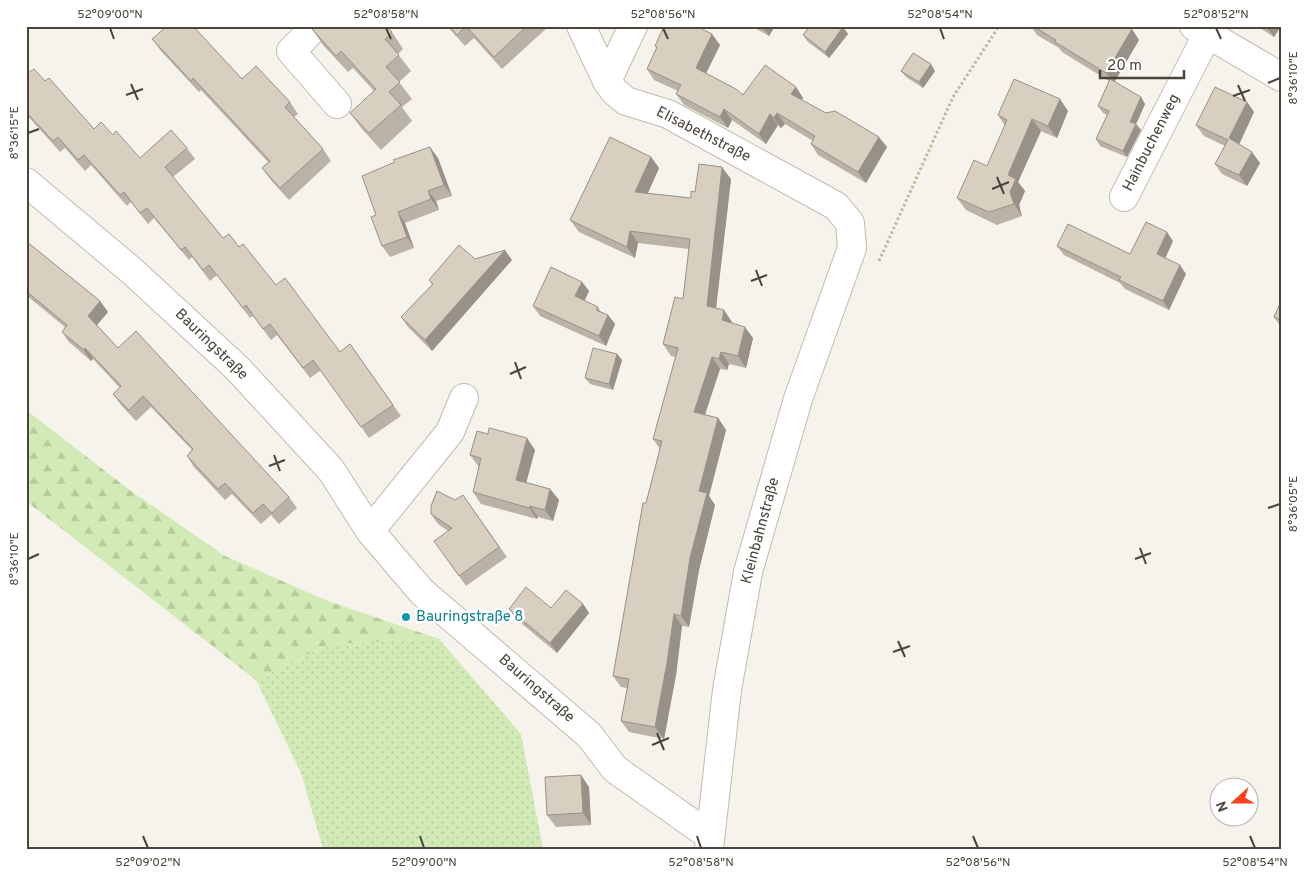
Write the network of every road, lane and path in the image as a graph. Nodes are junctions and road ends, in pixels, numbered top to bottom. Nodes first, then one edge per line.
1 (316, 26) edge
2 (581, 26) edge
3 (633, 26) edge
4 (999, 26) edge
5 (1200, 30) edge
6 (1281, 78) edge
7 (607, 81) junction
8 (337, 104) dead end
9 (26, 182) edge
10 (1124, 197) dead end
11 (850, 223) joint
12 (876, 268) dead end
13 (464, 398) dead end
14 (370, 531) junction
15 (709, 842) edge

1 - 8 street
2 - 7 street, Elisabethstraße
3 - 7 street
4 - 12 path
5 - 6 street, Hainbuchenweg
5 - 10 street, Hainbuchenweg
7 - 11 street, Elisabethstraße
9 - 14 street, Bauringstraße
11 - 15 street, Kleinbahnstraße
13 - 14 street
14 - 15 street, Bauringstraße

